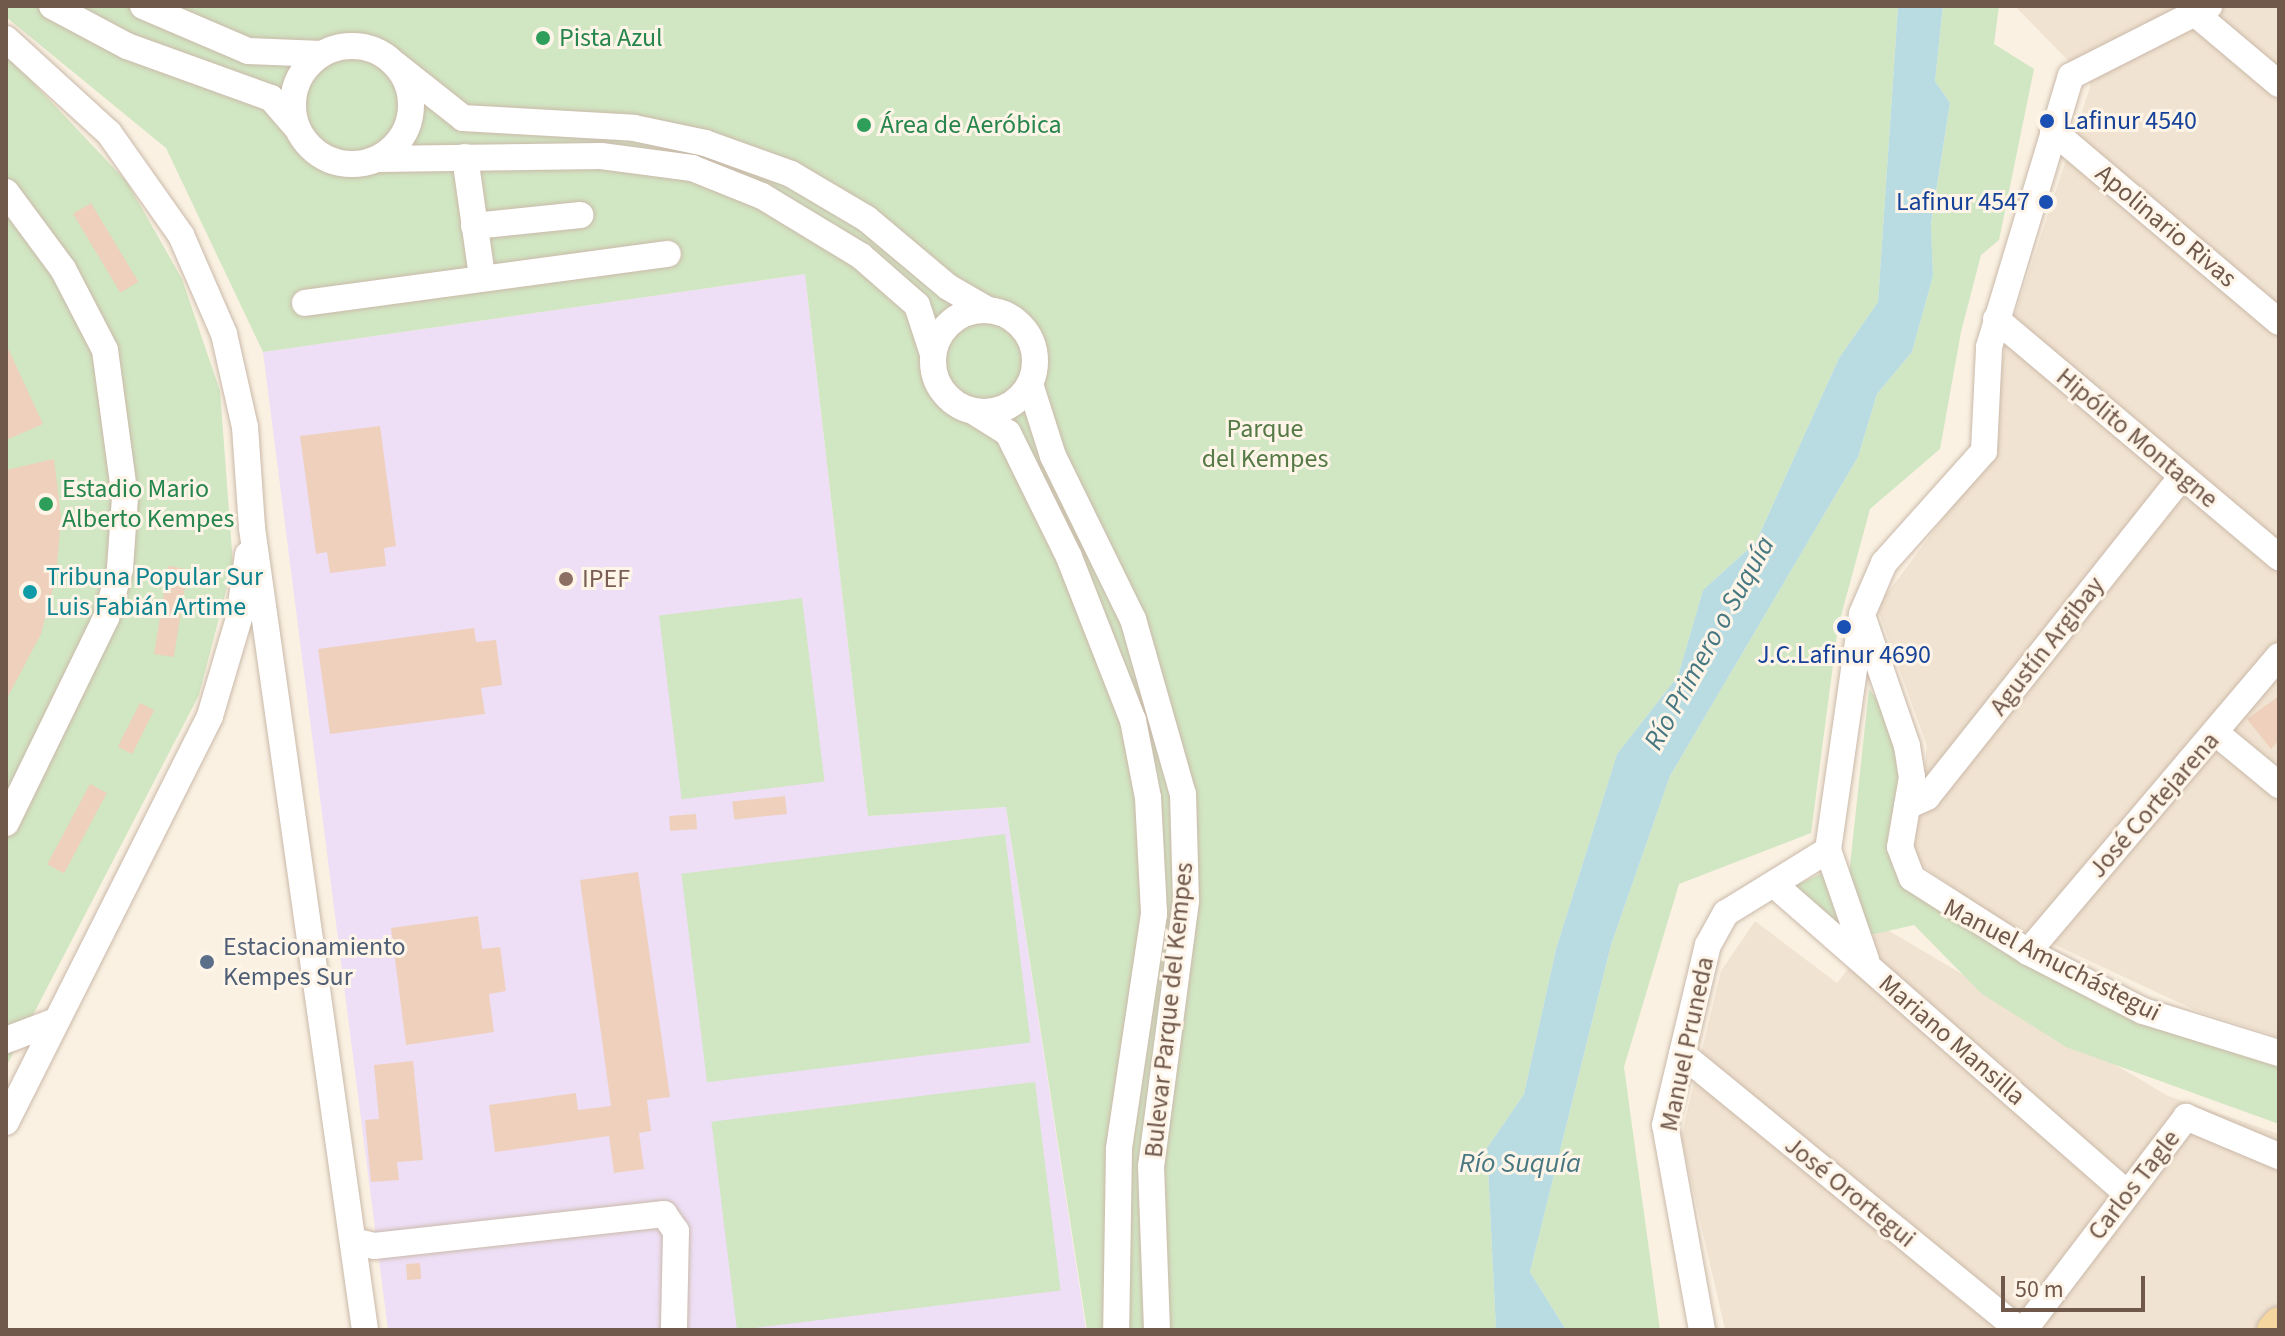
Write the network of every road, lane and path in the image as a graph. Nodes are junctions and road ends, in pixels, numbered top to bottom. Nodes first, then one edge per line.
1 (52, 6) edge
2 (143, 6) edge
3 (2203, 10) edge
4 (6, 39) edge
5 (322, 54) junction
6 (396, 65) junction
7 (2279, 84) edge
8 (297, 128) junction
9 (2053, 131) junction
10 (465, 157) junction
11 (378, 159) junction
12 (6, 192) edge
13 (580, 215) dead end
14 (474, 226) junction
15 (668, 254) dead end
16 (482, 277) junction
17 (305, 303) dead end
18 (986, 309) junction
19 (1996, 319) junction
20 (2279, 322) edge
21 (933, 354) junction
22 (1030, 384) junction
23 (973, 411) junction
24 (2182, 476) junction
25 (252, 528) junction
26 (2279, 557) edge
27 (1862, 614) junction
28 (2279, 656) edge
29 (2216, 733) junction
30 (2279, 785) edge
31 (1907, 806) junction
32 (6, 823) edge
33 (1828, 850) junction
34 (1777, 887) junction
35 (2028, 952) junction
36 (1869, 967) junction
37 (56, 1021) junction
38 (6, 1040) edge
39 (2279, 1053) edge
40 (1682, 1054) junction
41 (6, 1122) edge
42 (2279, 1156) edge
43 (2126, 1193) junction
44 (622, 1214) junction
45 (358, 1242) junction
46 (2279, 1323) edge
47 (365, 1330) edge
48 (657, 1330) edge
49 (674, 1330) edge
50 (1116, 1330) edge
51 (1157, 1330) edge
52 (1702, 1330) edge
53 (2021, 1330) edge
54 (2273, 1330) edge

1 - 8 street
2 - 5 street
3 - 7 street
3 - 9 street
4 - 25 street
5 - 6 street
5 - 8 street
6 - 11 street
6 - 18 street
8 - 11 street
9 - 19 street
9 - 20 street, Apolinario Rivas
10 - 11 street
10 - 14 street
10 - 21 street
12 - 32 street
13 - 14 street
14 - 16 street
15 - 16 street
16 - 17 street
18 - 21 street
18 - 22 street
19 - 24 street, Hipólito Montagne
19 - 27 street
21 - 23 street
22 - 23 street
22 - 51 street, Bulevar Parque del Kempes
23 - 50 street, Bulevar Parque del Kempes
24 - 26 street, Hipólito Montagne
24 - 31 street, Agustín Argibay
25 - 37 street
25 - 45 street
27 - 31 street, Manuel Amuchástegui
27 - 33 street
28 - 29 street, José Cortejarena
29 - 30 street
29 - 35 street, José Cortejarena
31 - 35 street, Manuel Amuchástegui
33 - 34 street, Manuel Pruneda
33 - 36 street
34 - 36 street, Mariano Mansilla
34 - 40 street, Manuel Pruneda
35 - 39 street, Manuel Amuchástegui
36 - 43 street, Mariano Mansilla
37 - 38 street
37 - 41 street
40 - 52 street, Manuel Pruneda
40 - 53 street, José Orortegui
42 - 43 street, Carlos Tagle
43 - 53 street, Carlos Tagle
44 - 45 street
44 - 48 street
44 - 49 street
45 - 47 street
46 - 54 main road

